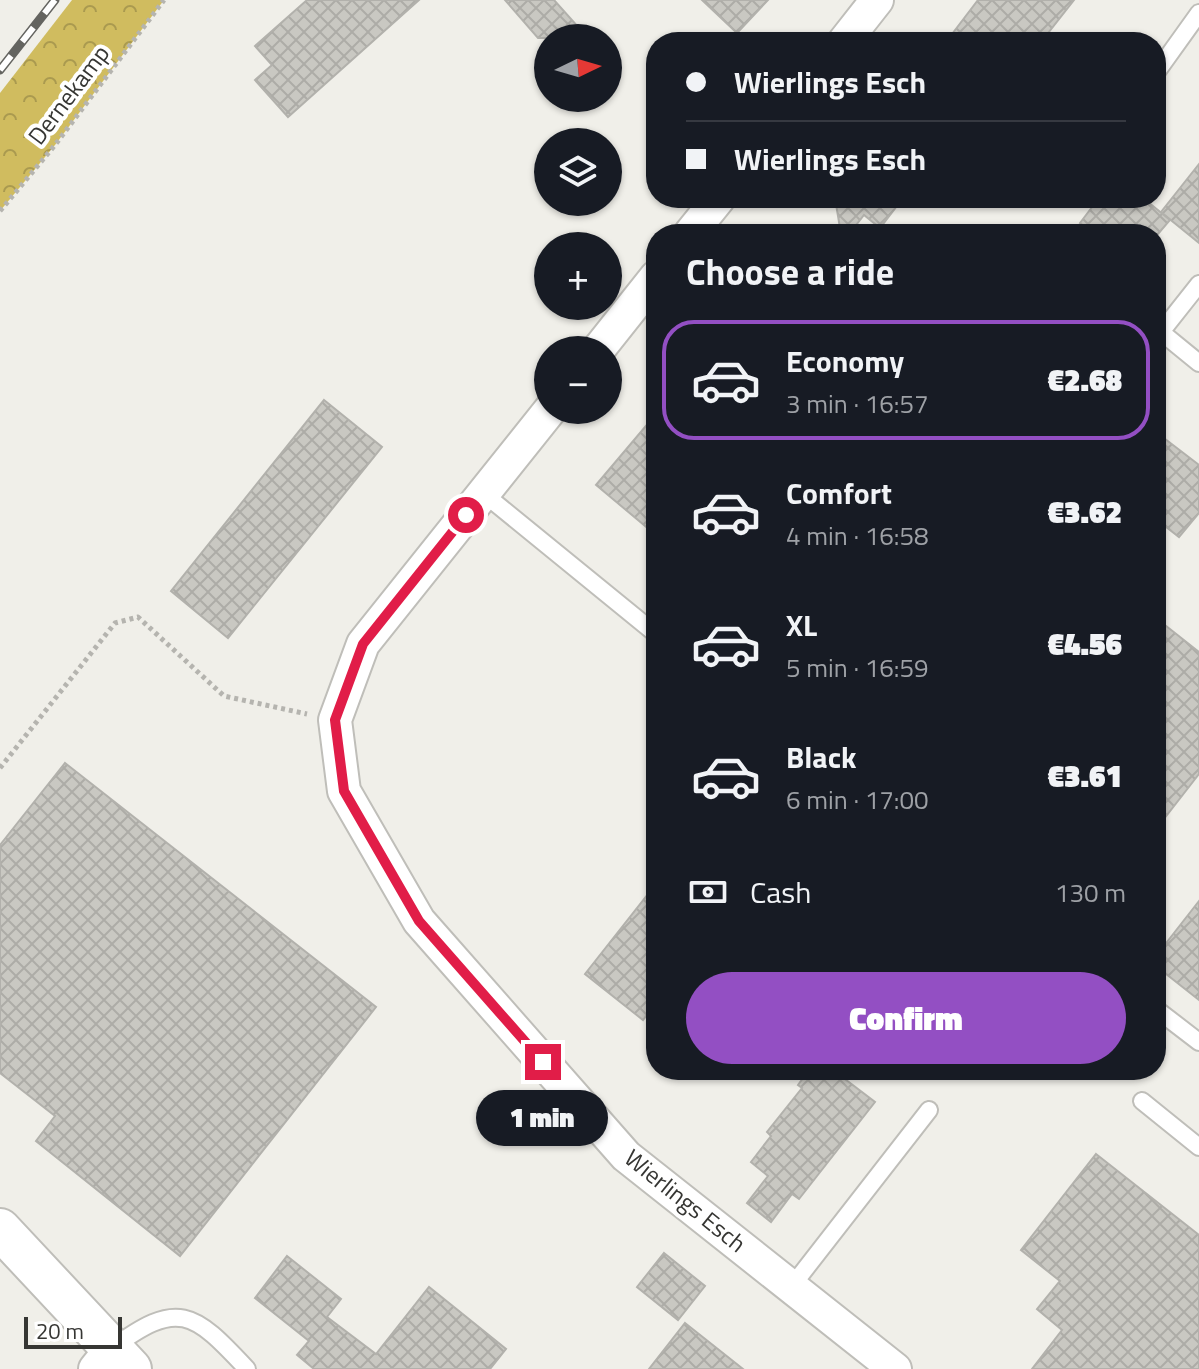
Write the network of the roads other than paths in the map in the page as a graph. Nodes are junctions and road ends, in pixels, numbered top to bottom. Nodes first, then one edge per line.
1 (877, 0) edge
2 (1199, 13) edge
3 (852, 32) edge
4 (1166, 59) edge
5 (711, 208) edge
6 (698, 224) edge
7 (1199, 284) edge
8 (646, 290) edge
9 (1166, 326) edge
10 (609, 336) edge
11 (1166, 336) edge
12 (1199, 363) edge
13 (539, 424) edge
14 (483, 493) junction
15 (646, 626) edge
16 (1166, 1017) edge
17 (1199, 1042) edge
18 (1142, 1101) dead end
19 (929, 1110) dead end
20 (1199, 1147) edge
21 (0, 1229) edge
22 (792, 1286) junction
23 (112, 1362) edge
24 (247, 1369) edge
25 (895, 1369) edge

1 - 3 street
2 - 4 lane
5 - 6 street
7 - 9 lane
8 - 10 street
11 - 12 lane
13 - 14 street, Wierlings Esch
14 - 15 lane
14 - 22 street, Wierlings Esch
16 - 17 lane
18 - 20 lane
19 - 22 lane
21 - 23 street
22 - 25 street, Wierlings Esch
23 - 24 lane

